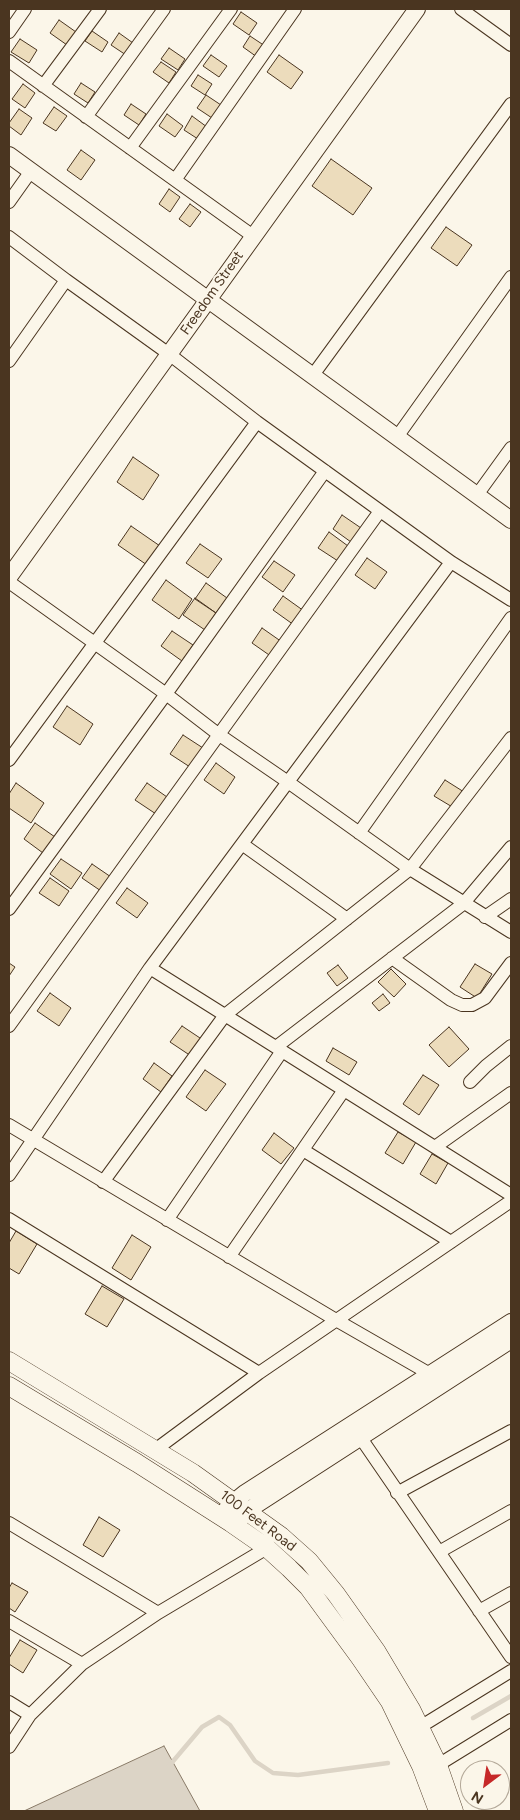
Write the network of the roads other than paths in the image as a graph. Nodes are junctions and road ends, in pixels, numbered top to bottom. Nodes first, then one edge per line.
1 (25, 9) edge
2 (100, 9) edge
3 (164, 9) edge
4 (231, 9) edge
5 (295, 9) edge
6 (416, 9) edge
7 (461, 9) edge
8 (9, 32) edge
9 (511, 45) edge
10 (9, 61) edge
11 (43, 86) junction
12 (511, 104) edge
13 (86, 117) junction
14 (130, 148) junction
15 (9, 155) edge
16 (31, 171) junction
17 (175, 180) junction
18 (9, 202) edge
19 (253, 236) junction
20 (9, 238) edge
21 (511, 277) edge
22 (66, 280) junction
23 (209, 299) junction
24 (169, 354) junction
25 (9, 361) edge
26 (313, 375) junction
27 (257, 422) junction
28 (397, 437) junction
29 (511, 448) edge
30 (325, 471) junction
31 (477, 495) junction
32 (380, 512) junction
33 (511, 520) edge
34 (451, 562) junction
35 (9, 577) edge
36 (9, 582) edge
37 (511, 600) edge
38 (511, 618) edge
39 (94, 643) junction
40 (166, 694) junction
41 (218, 734) junction
42 (511, 738) edge
43 (9, 760) edge
44 (288, 782) junction
45 (359, 833) junction
46 (242, 844) junction
47 (511, 848) edge
48 (410, 869) junction
49 (511, 899) edge
50 (463, 904) junction
51 (9, 909) edge
52 (485, 917) junction
53 (347, 919) junction
54 (511, 932) edge
55 (392, 958) junction
56 (511, 963) edge
57 (150, 968) junction
58 (225, 1015) junction
59 (9, 1026) edge
60 (511, 1046) edge
61 (279, 1049) junction
62 (470, 1082) dead end
63 (344, 1090) junction
64 (511, 1093) edge
65 (9, 1125) edge
66 (32, 1140) junction
67 (435, 1147) junction
68 (302, 1150) junction
69 (9, 1175) edge
70 (103, 1182) junction
71 (511, 1194) edge
72 (511, 1201) edge
73 (9, 1220) edge
74 (167, 1220) junction
75 (451, 1242) junction
76 (229, 1257) junction
77 (336, 1320) junction
78 (511, 1322) edge
79 (511, 1340) edge
80 (9, 1361) edge
81 (259, 1373) junction
82 (430, 1374) junction
83 (445, 1383) junction
84 (9, 1386) edge
85 (356, 1431) junction
86 (511, 1431) edge
87 (155, 1450) junction
88 (397, 1493) junction
89 (240, 1507) junction
90 (511, 1511) edge
91 (227, 1521) junction
92 (9, 1522) edge
93 (267, 1548) junction
94 (438, 1552) junction
95 (511, 1593) edge
96 (479, 1611) junction
97 (158, 1613) junction
98 (9, 1621) edge
99 (511, 1657) edge
100 (82, 1664) junction
101 (511, 1671) edge
102 (9, 1702) edge
103 (30, 1715) junction
104 (511, 1720) edge
105 (420, 1727) junction
106 (9, 1747) edge
107 (438, 1765) junction
108 (438, 1811) edge
109 (454, 1811) edge

1 - 8 street
2 - 11 street
3 - 13 street
4 - 14 street
5 - 17 street
6 - 19 street, Freedom Street
7 - 9 street
10 - 11 street
11 - 13 street
12 - 26 street
13 - 14 street
14 - 17 street
15 - 16 street
16 - 18 street
16 - 23 street
17 - 19 street
19 - 23 street, Freedom Street
20 - 22 street
21 - 28 street
22 - 24 street
22 - 25 street
23 - 24 street, Freedom Street
23 - 26 street
24 - 27 street
24 - 35 street, Freedom Street
26 - 28 street
27 - 30 street
27 - 39 street
28 - 31 street
29 - 31 street
30 - 32 street
30 - 40 street
31 - 33 street
32 - 34 street
32 - 41 street
34 - 37 street
34 - 44 street
36 - 39 street
38 - 45 street
39 - 40 street
39 - 43 street
40 - 41 street
40 - 51 street
41 - 44 street
41 - 59 street
42 - 48 street
44 - 45 street
44 - 46 street
45 - 48 street
46 - 53 street
46 - 57 street
47 - 50 street
48 - 50 street
48 - 53 street
49 - 52 street
50 - 52 street
50 - 55 street
52 - 54 street
53 - 58 street
55 - 56 street
55 - 61 street
57 - 58 street
57 - 66 street
58 - 61 street
58 - 70 street
60 - 62 street
61 - 63 street
61 - 74 street
63 - 67 street
63 - 68 street
64 - 67 street
65 - 66 street
66 - 69 street
66 - 70 street
67 - 71 street
68 - 75 street
68 - 76 street
70 - 74 street
72 - 75 street
73 - 81 street
74 - 76 street
75 - 77 street
76 - 77 street
77 - 81 street
77 - 82 street
78 - 82 street
79 - 83 street
80 - 87 main road, 100 Feet Road
81 - 87 street
82 - 83 street
82 - 85 street
83 - 85 street
84 - 91 main road, 100 Feet Road
85 - 88 street
85 - 89 street
86 - 88 street
87 - 89 main road, 100 Feet Road
88 - 94 street
89 - 91 street
89 - 105 main road, 100 Feet Road
90 - 94 street
91 - 93 main road, 100 Feet Road
92 - 97 street
93 - 97 street
93 - 108 main road, 100 Feet Road
94 - 96 street
95 - 96 street
96 - 99 street
97 - 100 street
98 - 100 street
100 - 103 street
101 - 105 street
102 - 103 street
103 - 106 street
104 - 107 street
105 - 107 main road, 100 Feet Road
107 - 109 main road, 100 Feet Road

